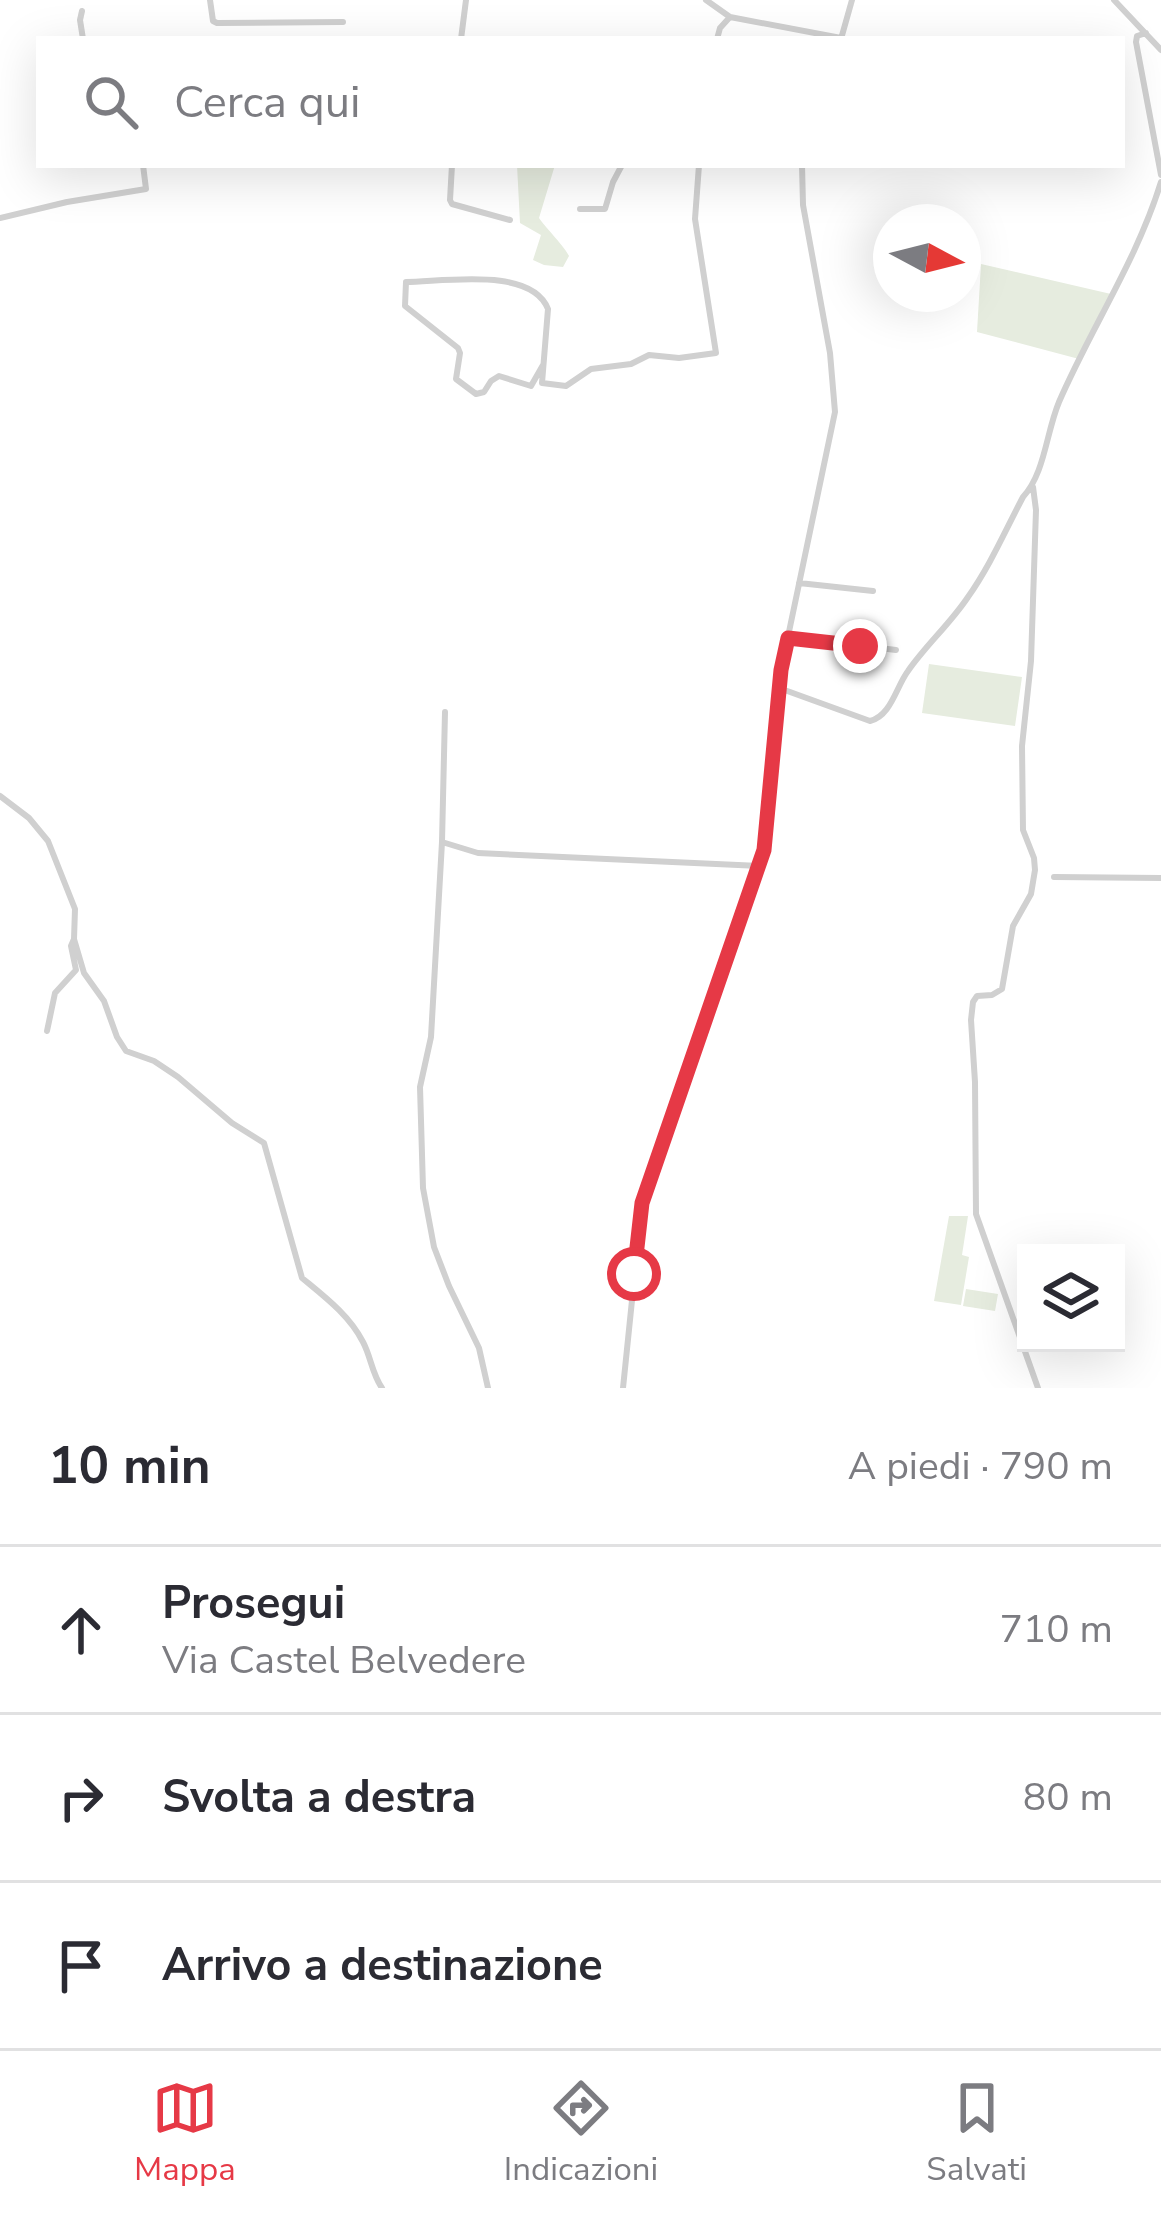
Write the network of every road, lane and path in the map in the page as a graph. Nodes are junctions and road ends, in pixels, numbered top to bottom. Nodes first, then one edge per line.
1 (210, 0) edge
2 (466, 0) edge
3 (706, 0) edge
4 (852, 0) edge
5 (1114, 0) edge
6 (82, 11) dead end
7 (730, 17) junction
8 (343, 22) dead end
9 (1146, 33) junction
10 (82, 36) edge
11 (461, 36) edge
12 (718, 36) edge
13 (830, 36) edge
14 (842, 36) edge
15 (1161, 50) edge
16 (142, 168) edge
17 (452, 168) edge
18 (620, 168) edge
19 (699, 168) edge
20 (802, 168) edge
21 (1161, 178) edge
22 (580, 209) dead end
23 (0, 218) edge
24 (510, 220) dead end
25 (543, 365) junction
26 (1033, 487) junction
27 (799, 583) junction
28 (873, 591) dead end
29 (788, 638) junction
30 (896, 650) dead end
31 (779, 688) junction
32 (445, 712) dead end
33 (0, 796) edge
34 (442, 842) junction
35 (760, 866) junction
36 (1054, 878) dead end
37 (1161, 878) edge
38 (74, 939) junction
39 (47, 1031) dead end
40 (382, 1388) edge
41 (488, 1388) edge
42 (623, 1388) edge
43 (1038, 1388) edge

1 - 8 street
2 - 11 street
3 - 7 street
4 - 14 street
5 - 9 street
6 - 10 street
7 - 12 street
7 - 13 street
9 - 15 street
9 - 21 street
16 - 23 street
17 - 24 street
18 - 22 street
19 - 25 street
20 - 27 street
21 - 26 street
25 - 25 street
26 - 31 street
26 - 43 street
27 - 28 street
27 - 29 street
29 - 30 street
29 - 31 street
31 - 35 street
32 - 34 street
33 - 38 street
34 - 35 street
34 - 41 street
35 - 42 street
36 - 37 street
38 - 39 street
38 - 40 street

